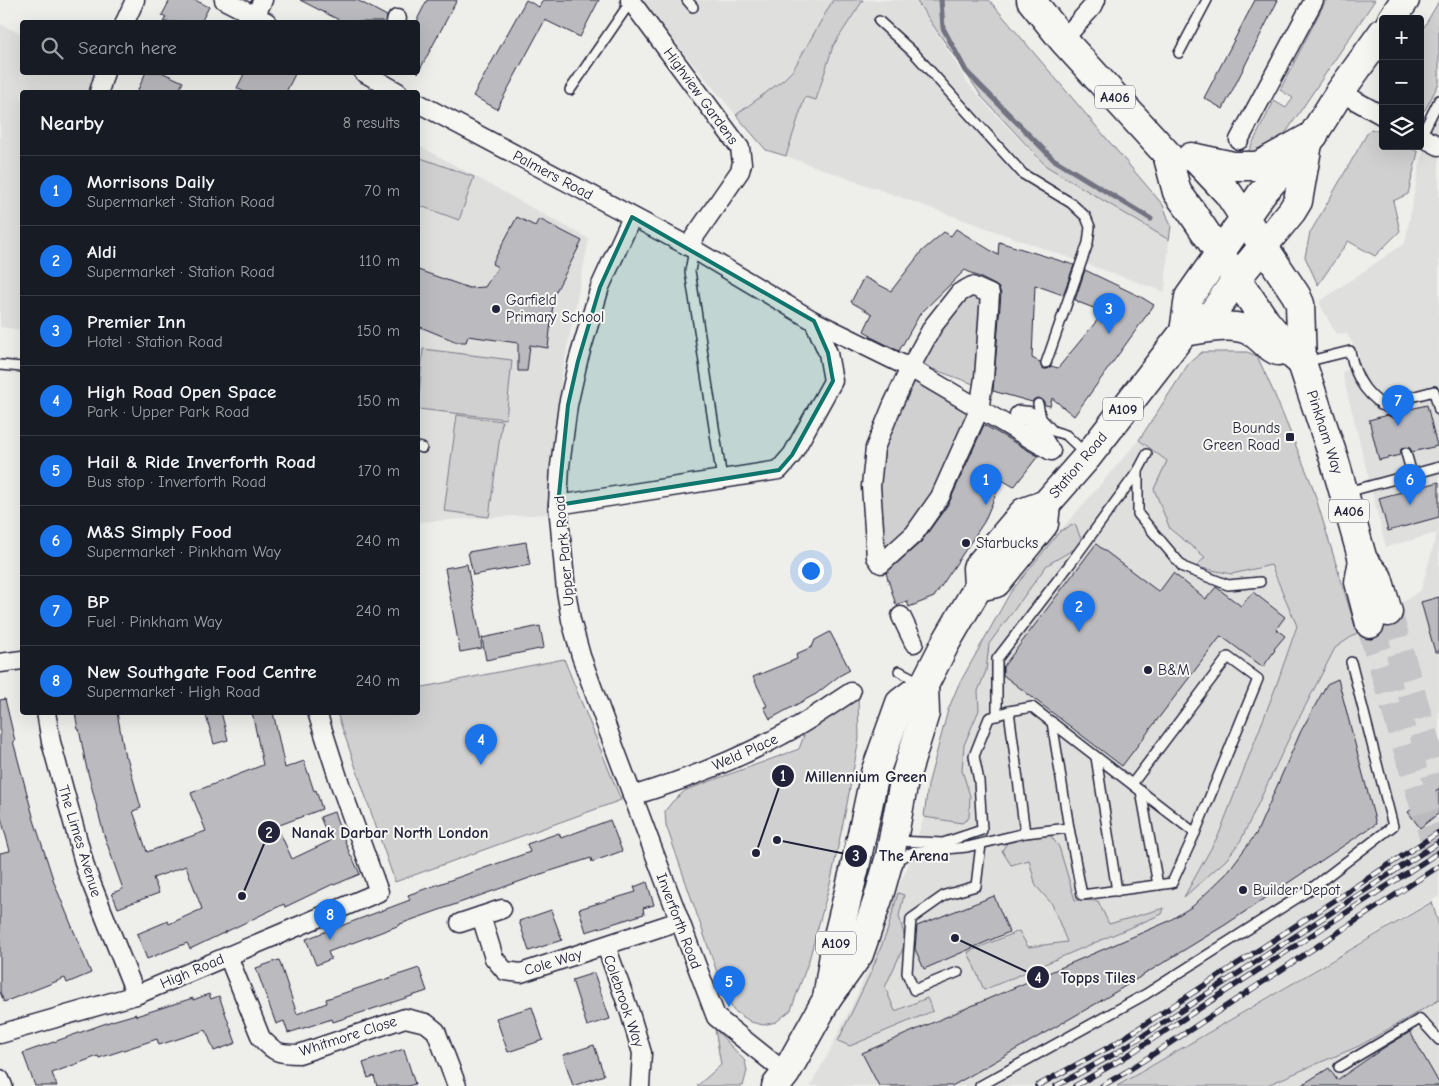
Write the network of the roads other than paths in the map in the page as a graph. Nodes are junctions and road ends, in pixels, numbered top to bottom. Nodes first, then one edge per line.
1 (135, 0) edge
2 (224, 0) edge
3 (263, 0) edge
4 (631, 0) edge
5 (1031, 0) edge
6 (1096, 0) edge
7 (1207, 0) edge
8 (1314, 0) edge
9 (1405, 0) edge
10 (1395, 15) edge
11 (261, 19) edge
12 (126, 20) edge
13 (879, 21) dead end
14 (1379, 38) edge
15 (1063, 40) junction
16 (1179, 53) dead end
17 (104, 75) edge
18 (369, 75) edge
19 (100, 90) edge
20 (389, 90) edge
21 (570, 90) dead end
22 (1340, 92) junction
23 (1439, 100) edge
24 (420, 104) edge
25 (1379, 114) edge
26 (1424, 130) edge
27 (1424, 138) edge
28 (1311, 139) junction
29 (1239, 140) dead end
30 (1439, 146) edge
31 (1167, 154) junction
32 (1195, 158) junction
33 (632, 217) junction
34 (1245, 219) junction
35 (691, 248) junction
36 (1260, 251) junction
37 (1220, 253) junction
38 (1237, 278) junction
39 (814, 321) junction
40 (1184, 332) junction
41 (1294, 355) junction
42 (1046, 363) dead end
43 (0, 365) edge
44 (20, 367) edge
45 (910, 368) junction
46 (1038, 404) dead end
47 (1382, 405) junction
48 (979, 410) junction
49 (1439, 410) edge
50 (1396, 413) dead end
51 (1406, 453) dead end
52 (1147, 454) dead end
53 (1088, 456) junction
54 (1439, 467) edge
55 (1138, 471) junction
56 (1406, 476) junction
57 (722, 479) junction
58 (1343, 493) junction
59 (558, 505) junction
60 (1260, 582) dead end
61 (901, 616) dead end
62 (1379, 618) tunnel mouth
63 (914, 643) dead end
64 (20, 660) edge
65 (1351, 662) dead end
66 (0, 663) edge
67 (899, 671) dead end
68 (924, 685) junction
69 (851, 692) dead end
70 (1009, 711) junction
71 (47, 715) edge
72 (318, 715) edge
73 (997, 716) junction
74 (1052, 722) junction
75 (1096, 756) junction
76 (1132, 784) junction
77 (1141, 791) junction
78 (632, 796) junction
79 (1069, 828) junction
80 (1025, 833) junction
81 (1195, 833) junction
82 (980, 844) junction
83 (892, 848) junction
84 (855, 867) junction
85 (1158, 885) junction
86 (1117, 891) junction
87 (502, 910) dead end
88 (481, 916) junction
89 (679, 921) junction
90 (460, 923) dead end
91 (606, 946) junction
92 (228, 956) junction
93 (958, 972) dead end
94 (136, 995) junction
95 (827, 1000) junction
96 (0, 1034) edge
97 (1439, 1040) edge
98 (1339, 1067) dead end
99 (0, 1078) edge
100 (779, 1083) edge
101 (3, 1086) edge
102 (457, 1086) edge
103 (640, 1086) edge
104 (980, 1086) edge

1 - 12 street
2 - 11 street
3 - 11 street
4 - 21 lane
4 - 35 street, Highview Gardens
5 - 15 main road, A406
6 - 15 street
7 - 16 lane
8 - 29 street
9 - 10 main road
13 - 42 lane
14 - 22 main road, A109
15 - 31 main road, A406
17 - 19 street
18 - 20 street
22 - 25 street
22 - 28 main road, A109
23 - 26 lane
24 - 33 street, Palmers Road
27 - 30 street
28 - 32 main road
28 - 34 main road, A109
28 - 36 main road, A109
31 - 32 main road
31 - 37 main road, A406
32 - 34 main road
33 - 35 street, Palmers Road
33 - 59 street, Upper Park Road
34 - 36 main road
34 - 37 main road, A109
35 - 39 street, Palmers Road
35 - 57 lane
36 - 38 main road, A109
36 - 41 main road
37 - 38 main road, A406
37 - 40 main road, Station Road / A109
38 - 40 main road, Station Road / A109
38 - 41 main road, Pinkham Way / A406
39 - 45 street, Palmers Road
39 - 57 street
40 - 41 main road
40 - 53 main road, Station Road / A109
41 - 47 lane
41 - 58 main road, Pinkham Way / A406
43 - 44 lane
45 - 48 street, Palmers Road
45 - 48 street
45 - 48 street
46 - 53 lane
47 - 49 lane
47 - 50 lane
48 - 48 street, Palmers Road
51 - 56 lane
52 - 55 lane
53 - 68 main road, Station Road / A109
54 - 56 lane
55 - 60 lane
55 - 73 lane
56 - 58 lane
57 - 59 street
58 - 62 main road, Pinkham Way / A406
59 - 78 street, Upper Park Road
61 - 63 street
64 - 66 street
65 - 104 lane
67 - 68 lane
68 - 83 main road, Station Road / A109
68 - 84 main road, Station Road / A109
69 - 78 street, Weld Place
70 - 73 lane
70 - 74 lane
70 - 80 lane
71 - 94 street, The Limes Avenue
72 - 92 street, High Road
73 - 83 lane
74 - 75 lane
74 - 79 lane
75 - 76 lane
75 - 86 lane
76 - 77 lane
76 - 81 lane
77 - 81 lane
77 - 85 lane
78 - 89 street, Inverforth Road
79 - 80 lane
79 - 86 lane
80 - 82 lane
81 - 85 lane
82 - 83 lane
82 - 93 lane
83 - 84 main road
83 - 95 main road, Station Road / A109
84 - 95 main road, Station Road / A109
85 - 86 lane
87 - 88 street
88 - 90 street
88 - 91 street, Cole Way
89 - 91 street, Cole Way
89 - 100 street, Inverforth Road
91 - 103 street, Colebrook Way
92 - 94 street, High Road
92 - 102 street, Whitmore Close
94 - 96 street, High Road
95 - 100 main road, Station Road / A109
97 - 98 lane
99 - 101 street

